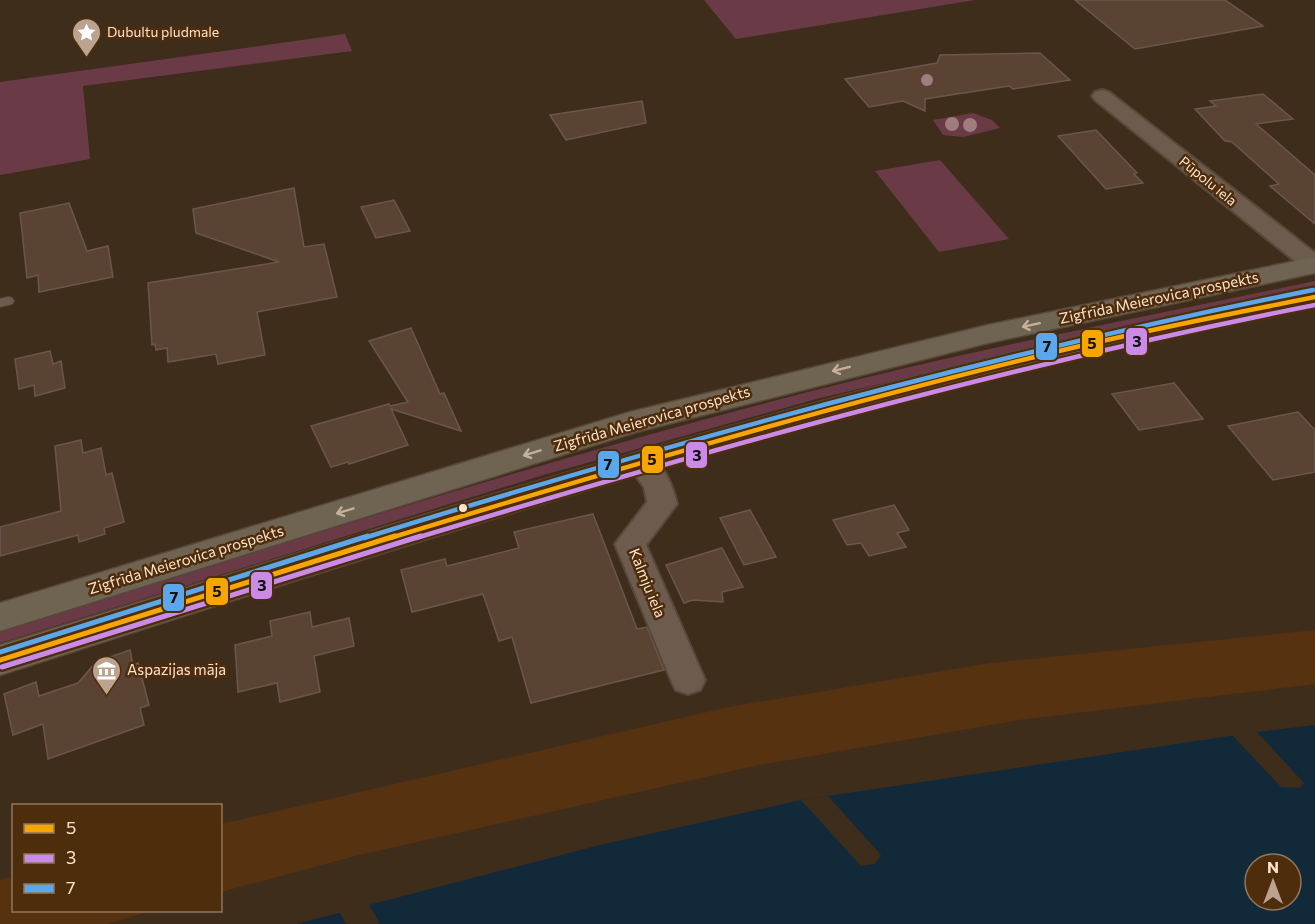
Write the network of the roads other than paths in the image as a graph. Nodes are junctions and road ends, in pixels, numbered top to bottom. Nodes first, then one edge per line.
1 (1102, 96) dead end
2 (1315, 265) edge
3 (1315, 297) edge
4 (640, 462) junction
5 (0, 617) edge
6 (0, 660) edge
7 (688, 681) dead end

1 - 2 street, Pūpolu iela
2 -> 5 main road, Zigfrīda Meierovica prospekts
3 - 4 main road
4 - 6 main road
4 - 7 street, Kalmju iela

